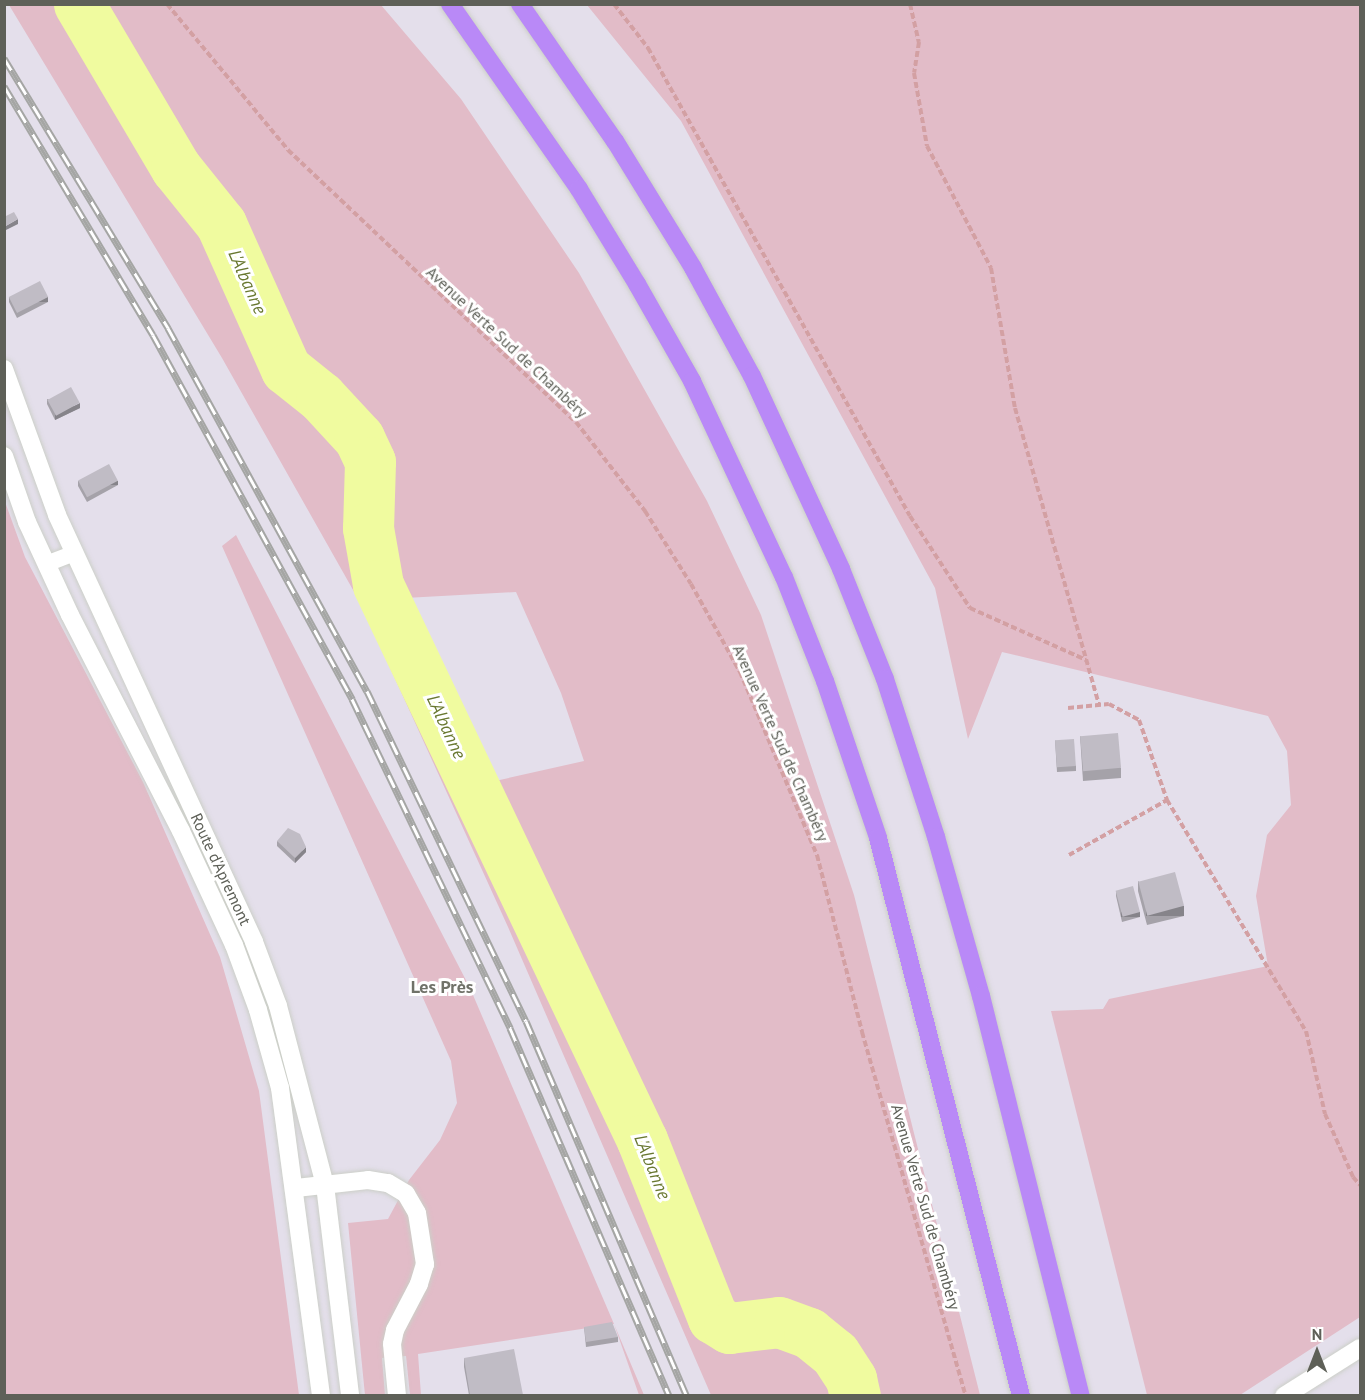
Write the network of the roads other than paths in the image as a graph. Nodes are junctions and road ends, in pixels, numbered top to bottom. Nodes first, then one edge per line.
1 (450, 4) edge
2 (520, 4) edge
3 (4, 369) edge
4 (4, 456) edge
5 (75, 553) junction
6 (46, 564) junction
7 (325, 1185) junction
8 (296, 1188) junction
9 (1360, 1348) edge
10 (321, 1395) edge
11 (350, 1395) edge
12 (397, 1395) edge
13 (1021, 1395) edge
14 (1081, 1395) edge
15 (1284, 1395) edge

1 - 13 highway
2 - 14 highway
3 - 5 main road, Route d'Apremont
4 - 6 main road, Route d'Apremont
5 - 6 lane
5 - 7 main road, Route d'Apremont
6 - 8 main road, Route d'Apremont
7 - 8 main road
7 - 11 main road, Route d'Apremont
7 - 12 main road
8 - 10 main road, Route d'Apremont
9 - 15 main road

